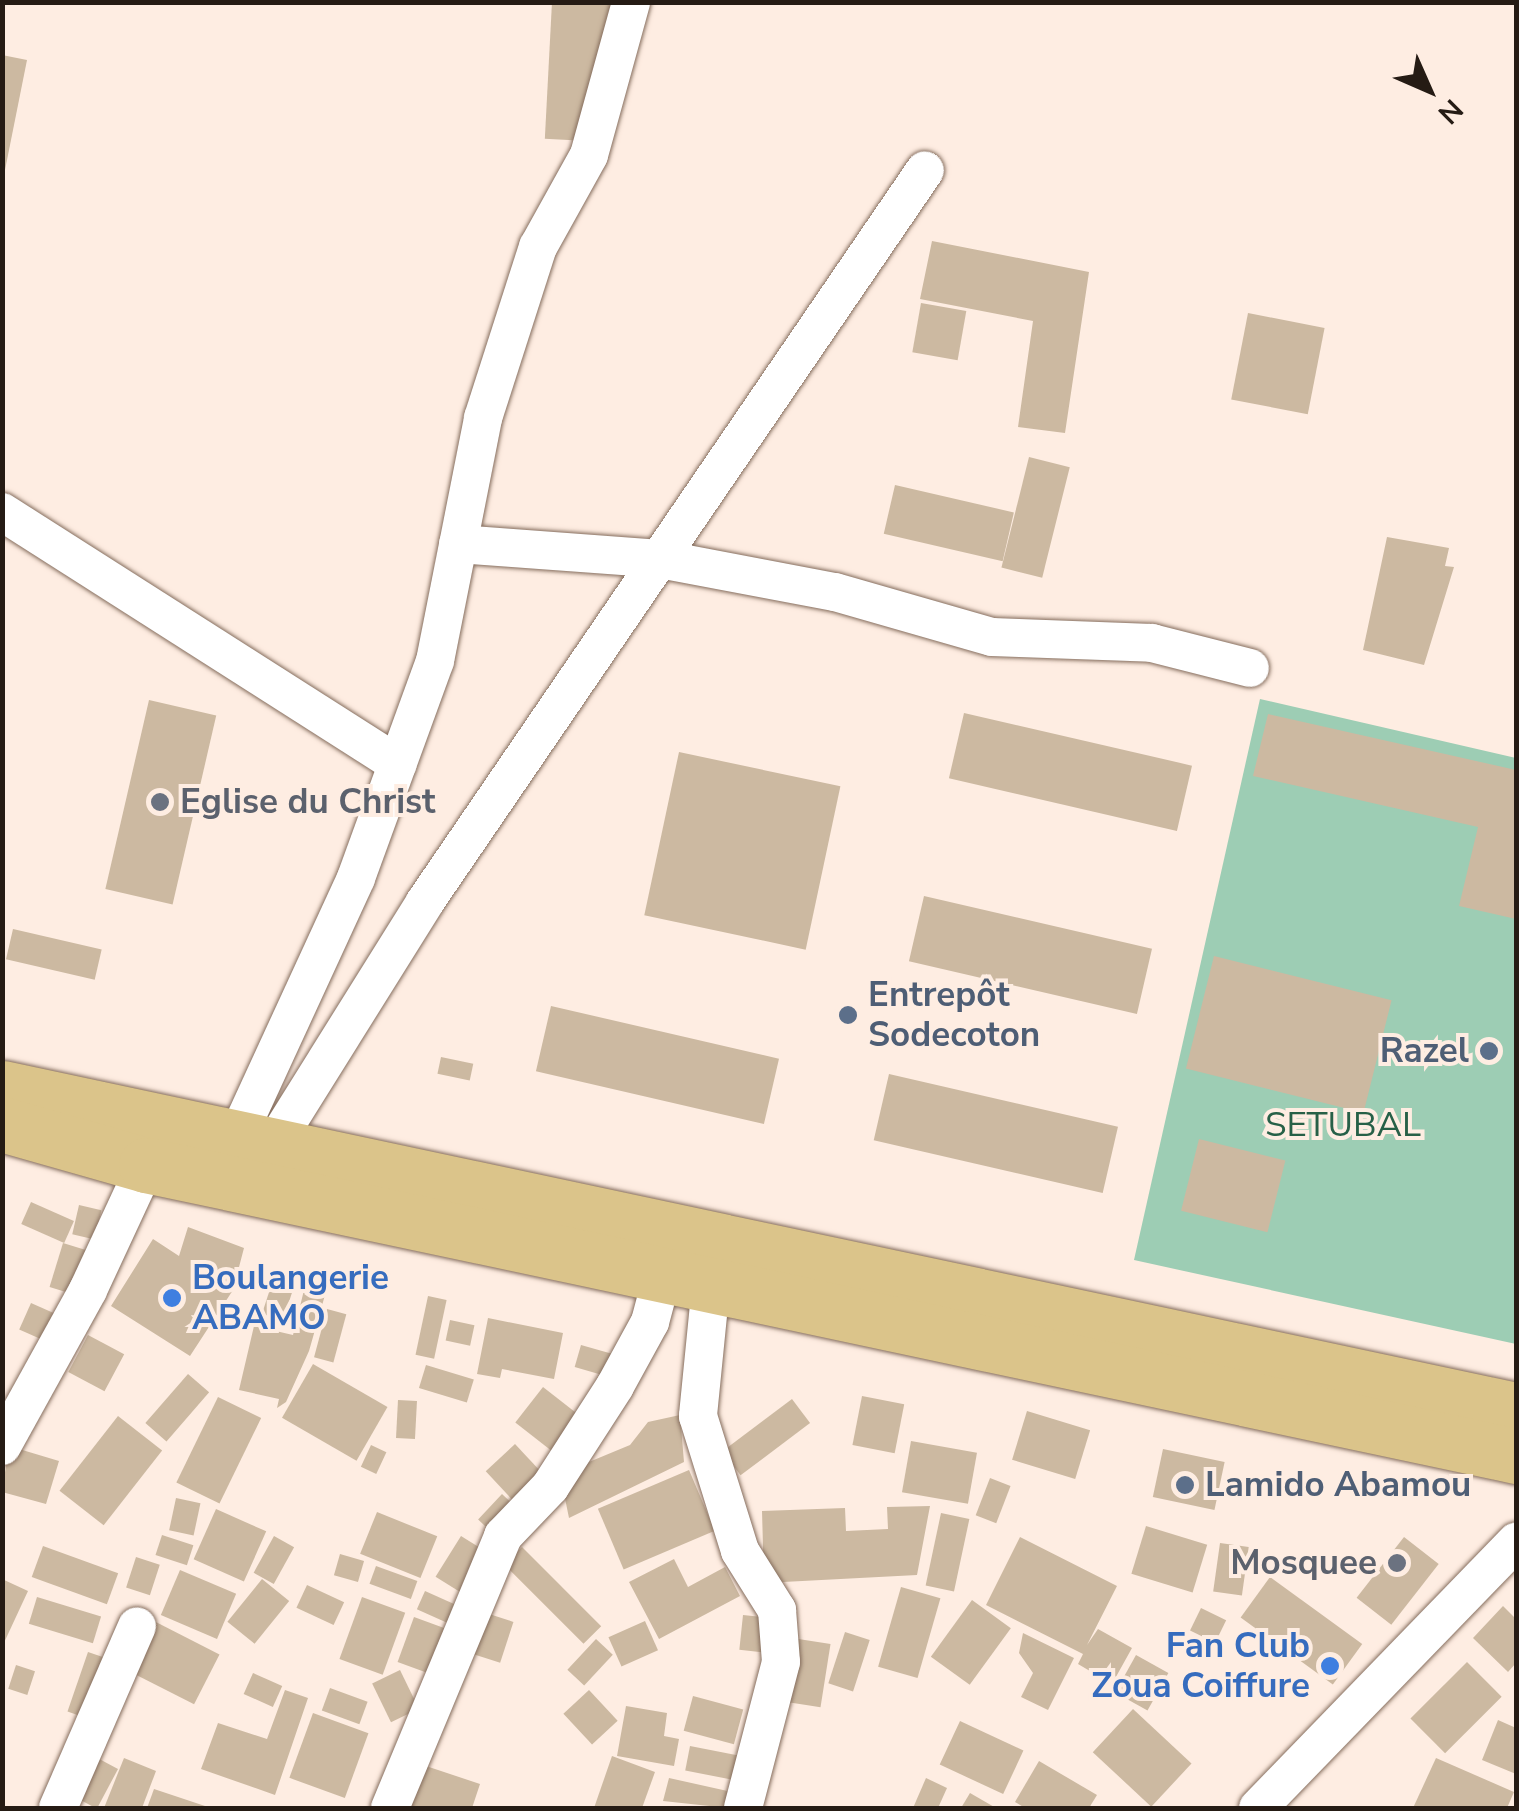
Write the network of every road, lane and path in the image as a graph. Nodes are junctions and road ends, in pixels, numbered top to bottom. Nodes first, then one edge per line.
1 (631, 2) edge
2 (925, 170) dead end
3 (2, 512) edge
4 (458, 544) junction
5 (660, 559) junction
6 (1250, 668) dead end
7 (398, 764) junction
8 (2, 1088) edge
9 (2, 1124) edge
10 (255, 1140) junction
11 (146, 1166) junction
12 (686, 1281) junction
13 (1516, 1410) edge
14 (2, 1446) edge
15 (1516, 1456) edge
16 (1516, 1542) edge
17 (137, 1626) dead end
18 (1263, 1807) edge
19 (58, 1808) edge
20 (390, 1808) edge
21 (743, 1808) edge

1 - 4 street
2 - 5 street
3 - 7 street
4 - 5 street
4 - 7 street
5 - 6 street
5 - 10 street
7 - 10 street
8 - 10 main road
9 - 11 main road
10 - 13 main road
11 - 12 main road
11 - 14 street
12 - 15 main road
12 - 20 street
12 - 21 street
16 - 18 street
17 - 19 street

